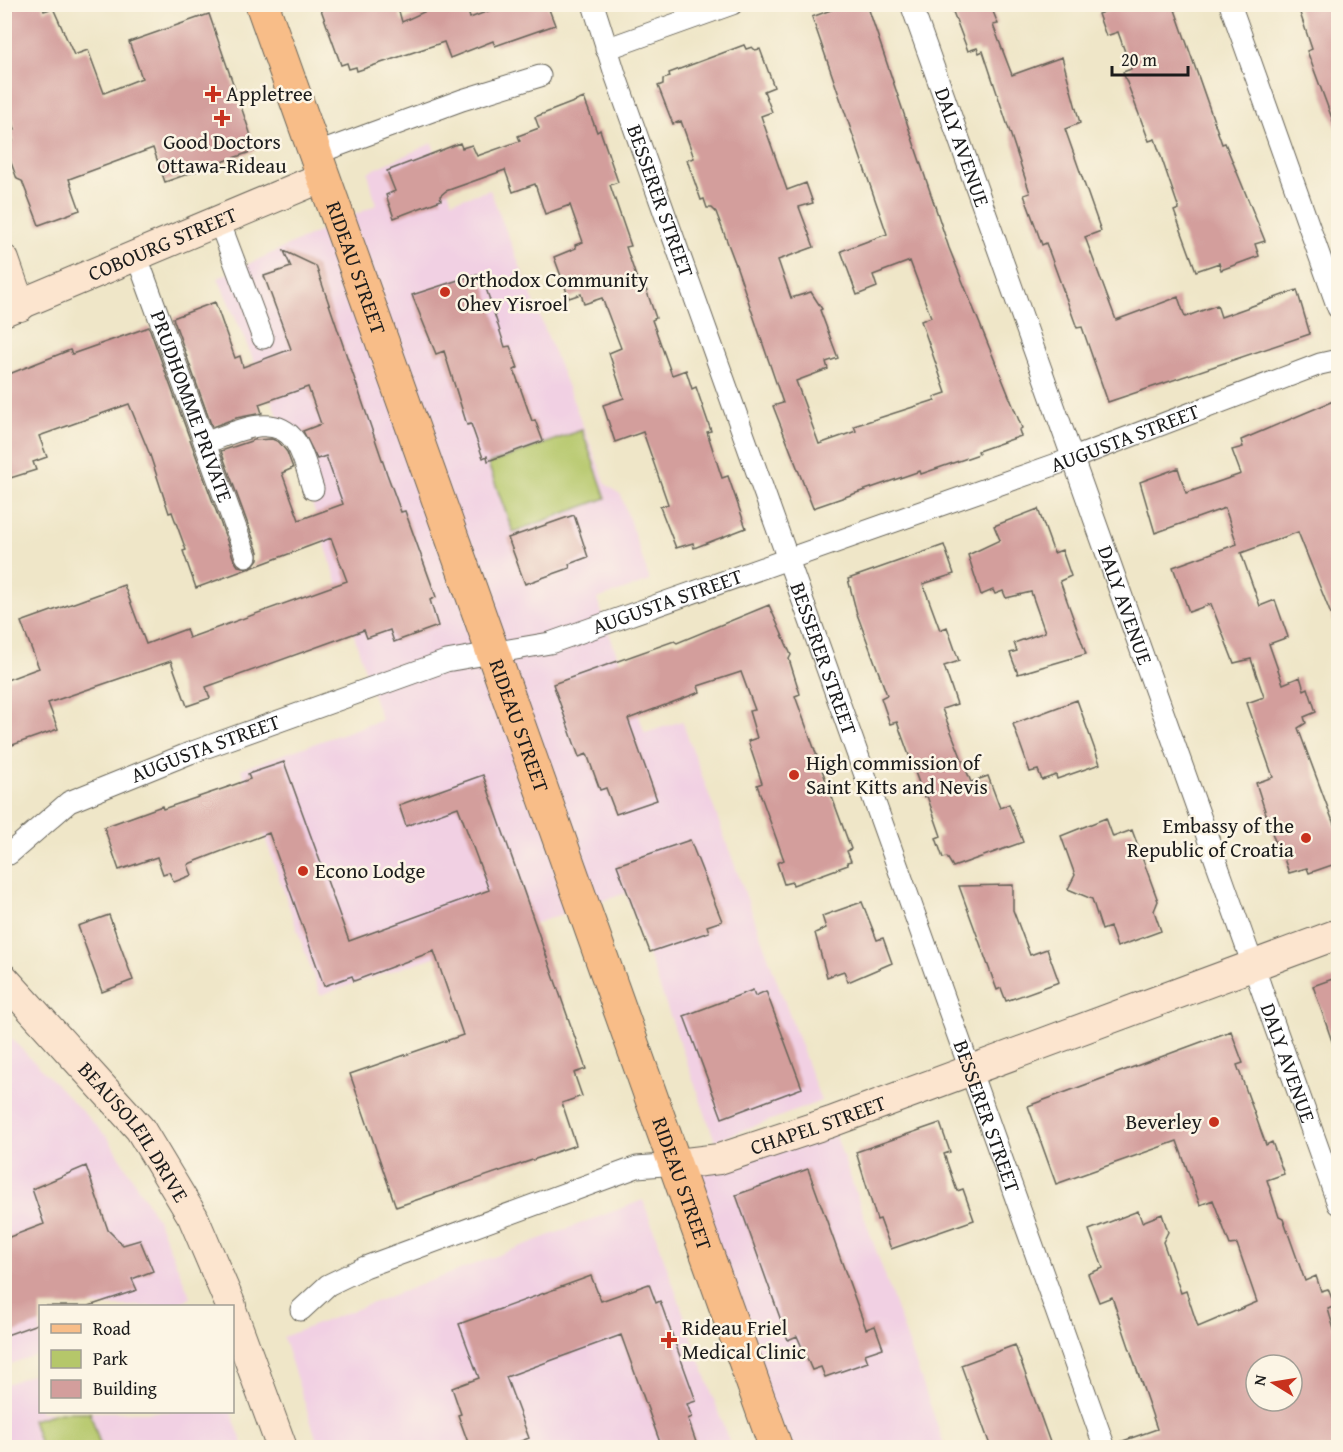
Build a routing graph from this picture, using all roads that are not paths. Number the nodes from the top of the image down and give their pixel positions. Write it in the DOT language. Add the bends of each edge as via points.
graph roads {
  1 [pos="262,4"];
  2 [pos="593,4"];
  3 [pos="732,4"];
  4 [pos="910,4"];
  5 [pos="1230,4"];
  6 [pos="606,49"];
  7 [pos="540,76"];
  8 [pos="319,165"];
  9 [pos="219,221"];
  10 [pos="137,256"];
  11 [pos="4,261"];
  12 [pos="1338,308"];
  13 [pos="12,309"];
  14 [pos="262,338"];
  15 [pos="1338,360"];
  16 [pos="205,442"];
  17 [pos="1071,459"];
  18 [pos="313,489"];
  19 [pos="246,556"];
  20 [pos="790,560"];
  21 [pos="494,653"];
  22 [pos="9,854"];
  23 [pos="1338,934"];
  24 [pos="1252,967"];
  25 [pos="4,979"];
  26 [pos="970,1070"];
  27 [pos="677,1164"];
  28 [pos="1338,1204"];
  29 [pos="231,1305"];
  30 [pos="301,1310"];
  31 [pos="234,1317"];
  32 [pos="282,1448"];
  33 [pos="776,1448"];
  34 [pos="1105,1448"];
  1 -- 8 [label="main road, RIDEAU STREET"];
  2 -- 6 [label="street, BESSERER STREET"];
  3 -- 6 [label="street"];
  4 -- 17 [label="street, DALY AVENUE"];
  5 -- 12 [label="street"];
  6 -- 20 [label="street, BESSERER STREET"];
  7 -- 8 [label="street, COBOURG STREET" via="462,100"];
  8 -- 9 [label="street, COBOURG STREET"];
  8 -- 21 [label="main road, RIDEAU STREET"];
  9 -- 10 [label="street, COBOURG STREET"];
  9 -- 14 [label="street"];
  10 -- 13 [label="street, COBOURG STREET"];
  10 -- 16 [label="street, PRUDHOMME PRIVATE"];
  11 -- 13 [label="street"];
  15 -- 17 [label="street, AUGUSTA STREET"];
  16 -- 18 [label="street" via="261,424 280,429 295,441"];
  16 -- 19 [label="street, PRUDHOMME PRIVATE"];
  17 -- 20 [label="street, AUGUSTA STREET"];
  17 -- 24 [label="street, DALY AVENUE"];
  20 -- 21 [label="street, AUGUSTA STREET" via="550,643"];
  20 -- 26 [label="street, BESSERER STREET"];
  21 -- 22 [label="street, AUGUSTA STREET" via="446,661 190,753 69,802"];
  21 -- 27 [label="main road, RIDEAU STREET"];
  23 -- 24 [label="street, CHAPEL STREET"];
  24 -- 26 [label="street, CHAPEL STREET"];
  24 -- 28 [label="street, DALY AVENUE"];
  25 -- 29 [label="street, BEAUSOLEIL DRIVE" via="140,1129 193,1217"];
  26 -- 27 [label="street, CHAPEL STREET" via="718,1159"];
  26 -- 34 [label="street, BESSERER STREET"];
  27 -- 30 [label="street, CHAPEL STREET" via="637,1167 365,1267 328,1285"];
  27 -- 33 [label="main road, RIDEAU STREET"];
  31 -- 32 [label="street"];
}
